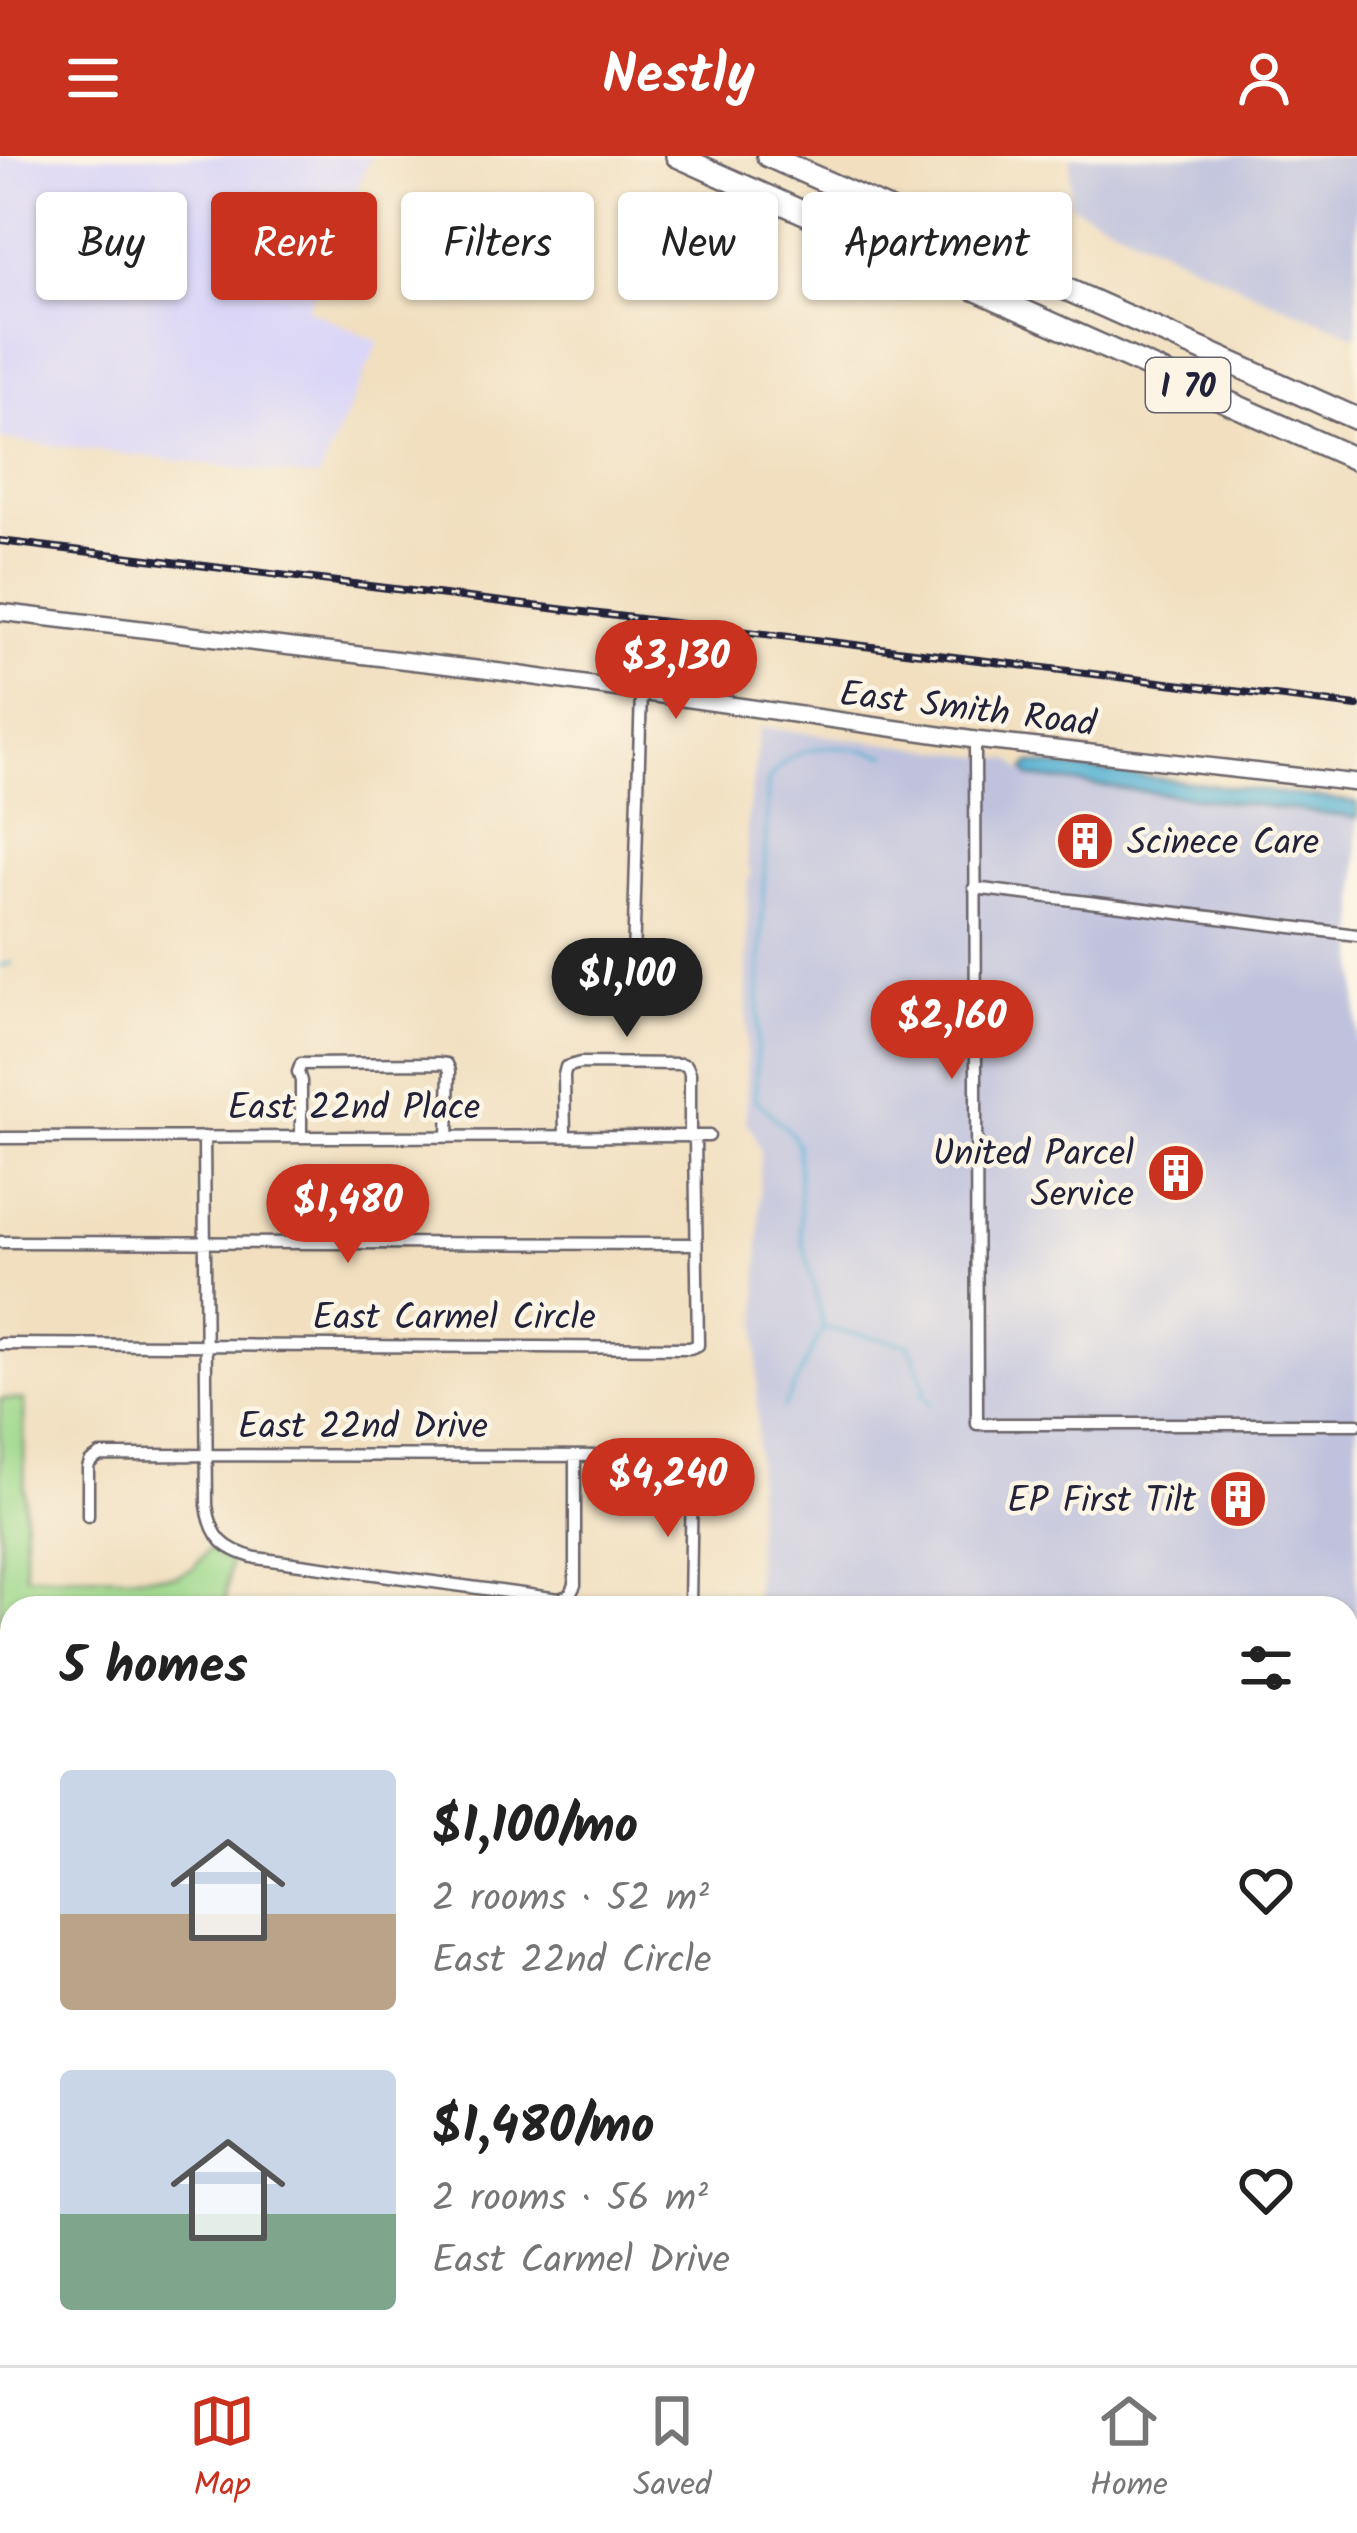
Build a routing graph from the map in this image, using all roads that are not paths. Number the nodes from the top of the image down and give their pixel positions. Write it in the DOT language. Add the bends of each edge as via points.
graph roads {
  1 [pos="677,156"];
  2 [pos="768,156"];
  3 [pos="1357,419"];
  4 [pos="1357,460"];
  5 [pos="0,612"];
  6 [pos="641,692"];
  7 [pos="975,740"];
  8 [pos="1357,783"];
  9 [pos="974,888"];
  10 [pos="1357,935"];
  11 [pos="632,995"];
  12 [pos="301,1136"];
  13 [pos="448,1136"];
  14 [pos="566,1136"];
  15 [pos="709,1136"];
  16 [pos="204,1137"];
  17 [pos="692,1137"];
  18 [pos="0,1138"];
  19 [pos="0,1242"];
  20 [pos="204,1242"];
  21 [pos="696,1244"];
  22 [pos="0,1344"];
  23 [pos="205,1345"];
  24 [pos="1357,1424"];
  25 [pos="207,1455"];
  26 [pos="575,1456"];
  27 [pos="88,1516"];
  28 [pos="474,1589"];
  29 [pos="473,1596"];
  30 [pos="534,1596"];
  31 [pos="567,1596"];
  32 [pos="690,1596"];
  1 -- 4 [label="highway, I 70"];
  2 -- 3 [label="highway, I 70"];
  5 -- 6 [label="street, East Smith Road"];
  6 -- 7 [label="street, East Smith Road"];
  6 -- 11 [label="street"];
  7 -- 8 [label="street, East Smith Road"];
  7 -- 9 [label="street"];
  9 -- 10 [label="street"];
  9 -- 24 [label="street" via="977,1424"];
  12 -- 13 [label="street, East 22nd Place"];
  12 -- 13 [label="street" via="301,1064 439,1063 450,1071"];
  12 -- 16 [label="street, East 22nd Place"];
  13 -- 14 [label="street, East 22nd Place"];
  14 -- 17 [label="street, East 22nd Place"];
  14 -- 17 [label="street, East Carmel Circle" via="566,1067 604,1063 687,1066"];
  15 -- 17 [label="street, East 22nd Place"];
  16 -- 18 [label="street, East 22nd Place"];
  16 -- 20 [label="street"];
  17 -- 21 [label="street, East Carmel Circle"];
  19 -- 20 [label="street"];
  20 -- 21 [label="street"];
  20 -- 23 [label="street"];
  21 -- 23 [label="street, East Carmel Circle" via="700,1339 690,1348"];
  22 -- 23 [label="street, East Carmel Circle"];
  23 -- 25 [label="street"];
  25 -- 26 [label="street, East 22nd Drive"];
  25 -- 27 [label="street, East 22nd Drive" via="94,1458"];
  25 -- 28 [label="street" via="208,1521 229,1550"];
  26 -- 31 [label="street" via="576,1573"];
  26 -- 32 [label="street, East 22nd Drive" via="676,1456 689,1466"];
  28 -- 29 [label="street"];
  28 -- 30 [label="street"];
}
